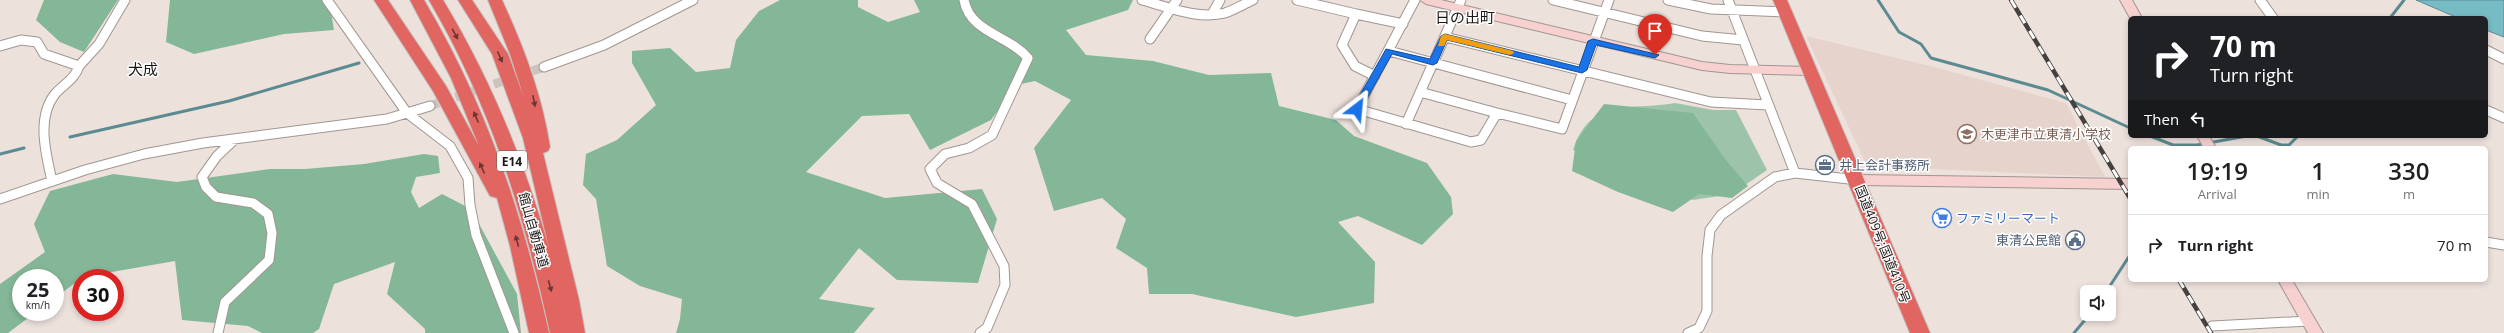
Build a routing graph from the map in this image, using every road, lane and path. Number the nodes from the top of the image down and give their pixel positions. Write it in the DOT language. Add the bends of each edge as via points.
graph roads {
  1 [pos="125,0"];
  2 [pos="327,0"];
  3 [pos="369,0"];
  4 [pos="381,0"];
  5 [pos="417,0"];
  6 [pos="436,0"];
  7 [pos="465,0"];
  8 [pos="495,0"];
  9 [pos="693,0"];
  10 [pos="964,0"];
  11 [pos="1142,0"];
  12 [pos="1220,0"];
  13 [pos="1253,0"];
  14 [pos="1297,0"];
  15 [pos="1415,0"];
  16 [pos="1426,0"];
  17 [pos="1609,0"];
  18 [pos="1668,0"];
  19 [pos="1728,0"];
  20 [pos="2126,0"];
  21 [pos="2260,0"];
  22 [pos="1558,1"];
  23 [pos="1174,4"];
  24 [pos="1460,4"];
  25 [pos="1783,6"];
  26 [pos="1732,10"];
  27 [pos="1604,12"];
  28 [pos="1212,14"];
  29 [pos="1356,14"];
  30 [pos="2135,16"];
  31 [pos="2271,16"];
  32 [pos="1403,24"];
  33 [pos="402,31"];
  34 [pos="1445,36"];
  35 [pos="1150,39"];
  36 [pos="1743,40"];
  37 [pos="1593,41"];
  38 [pos="0,46"];
  39 [pos="1389,50"];
  40 [pos="2488,51"];
  41 [pos="2504,59"];
  42 [pos="1433,63"];
  43 [pos="79,66"];
  44 [pos="544,67"];
  45 [pos="1582,70"];
  46 [pos="1755,70"];
  47 [pos="1811,71"];
  48 [pos="1375,76"];
  49 [pos="1420,92"];
  50 [pos="1572,100"];
  51 [pos="1768,105"];
  52 [pos="430,106"];
  53 [pos="2488,111"];
  54 [pos="407,113"];
  55 [pos="1497,113"];
  56 [pos="2504,118"];
  57 [pos="1406,124"];
  58 [pos="233,141"];
  59 [pos="1795,173"];
  60 [pos="1858,180"];
  61 [pos="52,181"];
  62 [pos="2128,184"];
  63 [pos="0,199"];
  64 [pos="510,214"];
  65 [pos="550,221"];
  66 [pos="2488,242"];
  67 [pos="2504,245"];
  68 [pos="2286,282"];
  69 [pos="2212,326"];
  70 [pos="2312,327"];
  71 [pos="986,331"];
  72 [pos="218,333"];
  73 [pos="514,333"];
  74 [pos="539,333"];
  75 [pos="560,333"];
  76 [pos="575,333"];
  77 [pos="1688,333"];
  78 [pos="1920,333"];
  1 -- 43 [label="street" via="99,44"];
  2 -- 54 [label="street"];
  3 -- 33 [label="highway" via="388,22"];
  4 -- 33 [label="highway"];
  64 -- 5 [label="highway, 館山自動車道 / E14, one-way" via="495,167 462,84"];
  6 -- 75 [label="highway, 館山自動車道 / E14, one-way" via="479,78 512,161 528,207"];
  7 -- 65 [label="highway, one-way" via="500,54 531,138"];
  8 -- 65 [label="highway, one-way" via="532,89 546,173"];
  9 -- 44 [label="street" via="604,45"];
  10 -- 71 [label="street" via="964,10 969,19 1014,43 1028,58 992,135 969,148 945,154 930,169 937,183 972,204 1004,266 1005,285"];
  11 -- 23 [label="street"];
  12 -- 28 [label="street"];
  13 -- 28 [label="street" via="1225,12"];
  14 -- 29 [label="street"];
  15 -- 32 [label="street"];
  16 -- 24 [label="street"];
  17 -- 27 [label="street"];
  18 -- 26 [label="street"];
  19 -- 26 [label="street"];
  20 -- 30 [label="street"];
  21 -- 31 [label="street"];
  22 -- 27 [label="street"];
  23 -- 28 [label="street"];
  23 -- 35 [label="street"];
  24 -- 34 [label="street"];
  24 -- 37 [label="street"];
  25 -- 26 [label="street"];
  25 -- 47 [label="highway, 国道409号;国道410号"];
  26 -- 36 [label="street"];
  27 -- 36 [label="street" via="1702,36"];
  27 -- 37 [label="street"];
  29 -- 32 [label="street"];
  29 -- 48 [label="street" via="1342,44 1355,66"];
  32 -- 39 [label="street"];
  64 -- 33 [label="highway, one-way" via="485,174 440,90"];
  34 -- 42 [label="street"];
  34 -- 45 [label="street"];
  36 -- 46 [label="street"];
  37 -- 45 [label="street"];
  37 -- 46 [label="street" via="1702,66"];
  38 -- 43 [label="street" via="21,40 37,42 44,54"];
  39 -- 42 [label="street"];
  39 -- 48 [label="street"];
  40 -- 41 [label="street"];
  42 -- 49 [label="street"];
  42 -- 50 [label="street"];
  43 -- 61 [label="street" via="77,74 54,95 47,108 43,140"];
  45 -- 50 [label="street"];
  45 -- 51 [label="street" via="1711,102"];
  46 -- 47 [label="street"];
  46 -- 51 [label="street"];
  47 -- 60 [label="highway, 国道409号;国道410号"];
  48 -- 57 [label="street" via="1357,109"];
  49 -- 55 [label="street"];
  49 -- 57 [label="street"];
  50 -- 55 [label="street" via="1562,129"];
  51 -- 59 [label="street"];
  52 -- 54 [label="street"];
  53 -- 56 [label="street"];
  54 -- 58 [label="street" via="387,119"];
  54 -- 73 [label="street" via="450,146 468,178 476,235"];
  55 -- 57 [label="street" via="1478,142"];
  58 -- 61 [label="street" via="208,142 133,158"];
  58 -- 72 [label="street" via="217,156 202,177 205,188 214,198 253,203 268,214 272,233 269,260 225,302"];
  59 -- 60 [label="street"];
  59 -- 77 [label="street" via="1775,177 1720,215 1710,230 1707,311 1699,328"];
  60 -- 62 [label="street"];
  60 -- 78 [label="highway, 国道409号;国道410号"];
  61 -- 63 [label="street"];
  74 -- 64 [label="highway, 館山自動車道 / E14, one-way"];
  65 -- 76 [label="highway" via="570,300"];
  66 -- 67 [label="street"];
  68 -- 70 [label="street"];
  69 -- 70 [label="street"];
}
